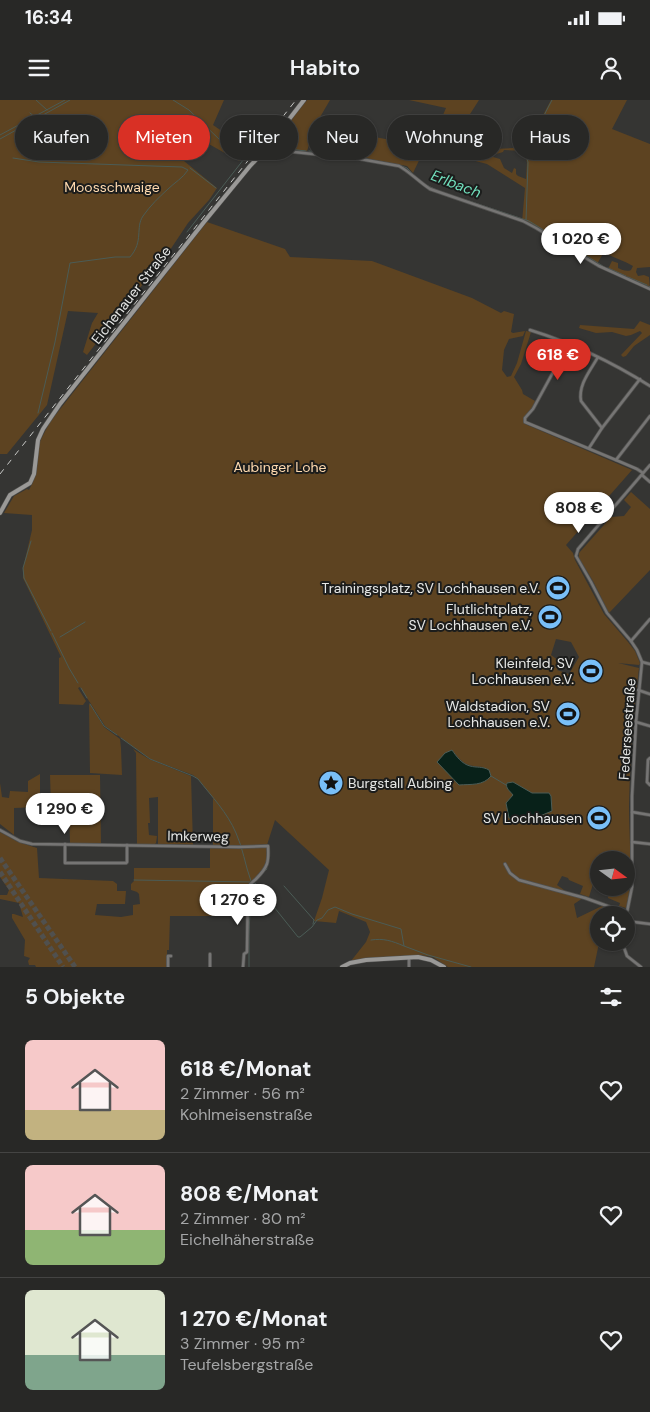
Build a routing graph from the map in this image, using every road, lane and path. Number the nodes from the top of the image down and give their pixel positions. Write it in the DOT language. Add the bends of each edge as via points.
graph roads {
  1 [pos="304,100"];
  2 [pos="292,115"];
  3 [pos="298,152"];
  4 [pos="256,160"];
  5 [pos="650,289"];
  6 [pos="530,330"];
  7 [pos="569,343"];
  8 [pos="598,356"];
  9 [pos="640,379"];
  10 [pos="650,386"];
  11 [pos="650,416"];
  12 [pos="602,428"];
  13 [pos="589,448"];
  14 [pos="616,460"];
  15 [pos="650,465"];
  16 [pos="642,474"];
  17 [pos="650,482"];
  18 [pos="0,513"];
  19 [pos="650,619"];
  20 [pos="631,641"];
  21 [pos="642,662"];
  22 [pos="650,664"];
  23 [pos="638,690"];
  24 [pos="650,694"];
  25 [pos="636,722"];
  26 [pos="650,726"];
  27 [pos="650,758"];
  28 [pos="650,785"];
  29 [pos="632,812"];
  30 [pos="650,815"];
  31 [pos="0,830"];
  32 [pos="632,842"];
  33 [pos="65,844"];
  34 [pos="650,844"];
  35 [pos="127,845"];
  36 [pos="505,864"];
  37 [pos="605,906"];
  38 [pos="629,906"];
  39 [pos="635,922"];
  40 [pos="650,924"];
  41 [pos="626,951"];
  42 [pos="210,954"];
  43 [pos="171,956"];
  44 [pos="409,957"];
  45 [pos="168,967"];
  46 [pos="210,967"];
  47 [pos="243,967"];
  48 [pos="342,967"];
  49 [pos="409,967"];
  50 [pos="444,967"];
  51 [pos="642,967"];
  1 -- 2 [label="street, Eichenauer Straße"];
  3 -- 5 [label="street" via="398,166 430,189 523,221 600,266"];
  4 -- 18 [label="street, Eichenauer Straße" via="60,404 38,440 30,483 10,495"];
  6 -- 7 [label="street"];
  7 -- 8 [label="street"];
  7 -- 13 [label="street" via="524,421"];
  8 -- 9 [label="street"];
  8 -- 12 [label="street" via="581,386 580,396 581,402"];
  9 -- 10 [label="street"];
  9 -- 12 [label="street"];
  11 -- 14 [label="street"];
  12 -- 13 [label="street"];
  13 -- 14 [label="street"];
  14 -- 16 [label="street"];
  15 -- 16 [label="street"];
  16 -- 17 [label="street"];
  16 -- 20 [label="street, Federseestraße" via="578,549 576,556 607,613"];
  19 -- 20 [label="street"];
  20 -- 21 [label="street, Federseestraße"];
  21 -- 22 [label="street"];
  21 -- 23 [label="street, Federseestraße"];
  23 -- 24 [label="street"];
  23 -- 25 [label="street, Federseestraße"];
  25 -- 26 [label="street"];
  25 -- 29 [label="street, Federseestraße"];
  27 -- 28 [label="street" via="647,782"];
  29 -- 30 [label="street"];
  29 -- 32 [label="street, Federseestraße"];
  31 -- 33 [label="street, Imkerweg" via="26,843"];
  32 -- 34 [label="street"];
  32 -- 38 [label="street, Federseestraße"];
  33 -- 35 [label="street, Imkerweg"];
  33 -- 35 [label="street" via="65,863 126,863"];
  35 -- 47 [label="street, Imkerweg" via="268,846 267,865 250,884 248,952 244,954"];
  36 -- 37 [label="street" via="519,880"];
  39 -- 40 [label="street"];
  41 -- 51 [label="street"];
  42 -- 46 [label="street"];
  43 -- 45 [label="street" via="168,956"];
  44 -- 48 [label="street" via="366,960"];
  44 -- 49 [label="street"];
  44 -- 50 [label="street" via="425,958"];
}
